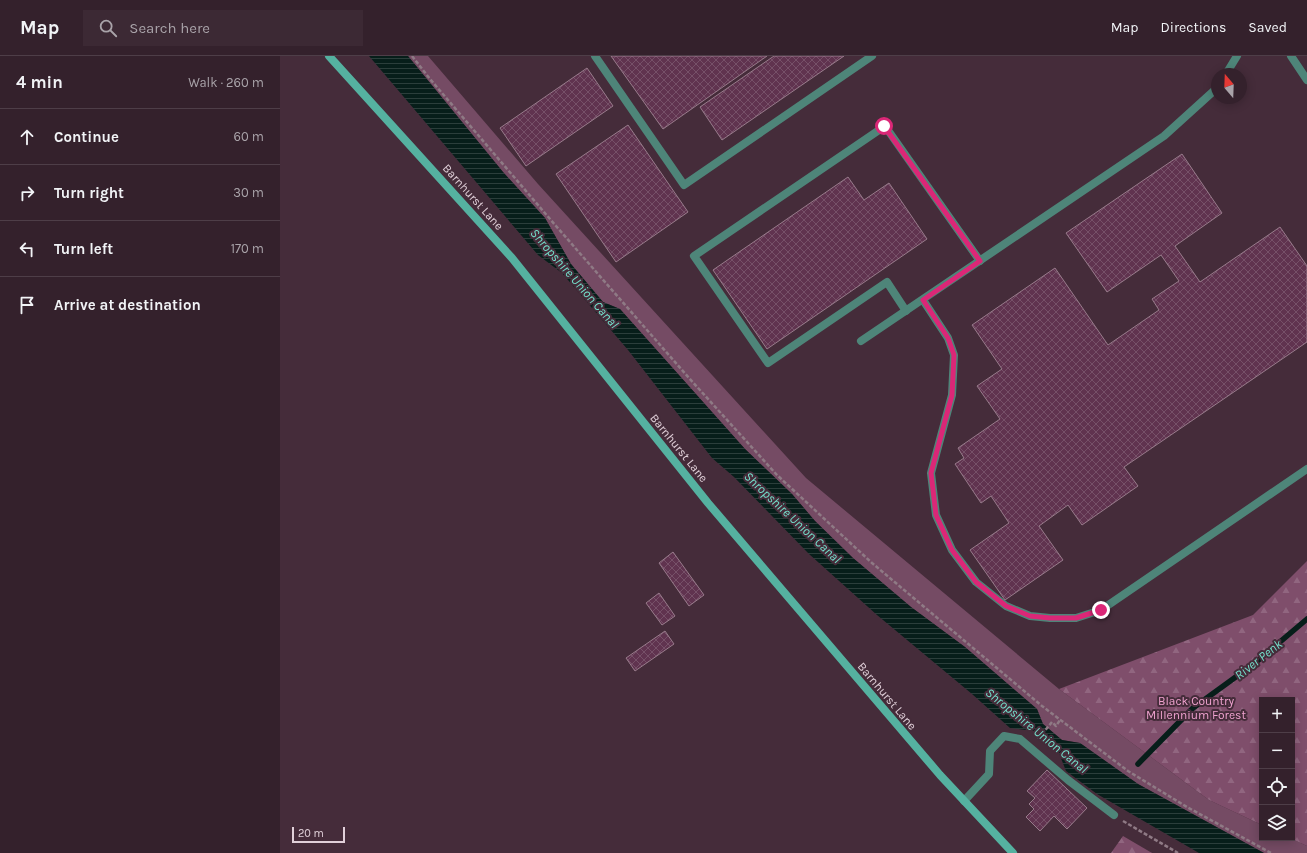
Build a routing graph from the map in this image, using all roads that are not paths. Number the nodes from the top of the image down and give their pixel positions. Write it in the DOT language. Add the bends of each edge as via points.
graph roads {
  1 [pos="329,56"];
  2 [pos="595,56"];
  3 [pos="872,56"];
  4 [pos="1237,56"];
  5 [pos="1291,56"];
  6 [pos="1230,68"];
  7 [pos="1307,80"];
  8 [pos="1211,95"];
  9 [pos="980,261"];
  10 [pos="923,300"];
  11 [pos="906,311"];
  12 [pos="861,342"];
  13 [pos="1307,469"];
  14 [pos="964,801"];
  15 [pos="1114,815"];
  16 [pos="1012,853"];
  1 -- 14 [label="street, Barnhurst Lane" via="512,258 708,503"];
  2 -- 3 [label="lane" via="684,185"];
  4 -- 6 [label="lane"];
  5 -- 7 [label="lane"];
  8 -- 9 [label="lane" via="1164,136"];
  9 -- 10 [label="lane"];
  9 -- 11 [label="lane" via="884,126 694,256 768,363 887,282"];
  10 -- 11 [label="lane"];
  10 -- 13 [label="lane" via="948,338 954,355 952,395 931,473 936,515 952,550 976,582 1006,606 1030,616 1050,618 1076,618 1101,610"];
  11 -- 12 [label="lane"];
  14 -- 15 [label="lane" via="989,774 990,751 1004,736 1020,740"];
  14 -- 16 [label="street, Barnhurst Lane"];
}
